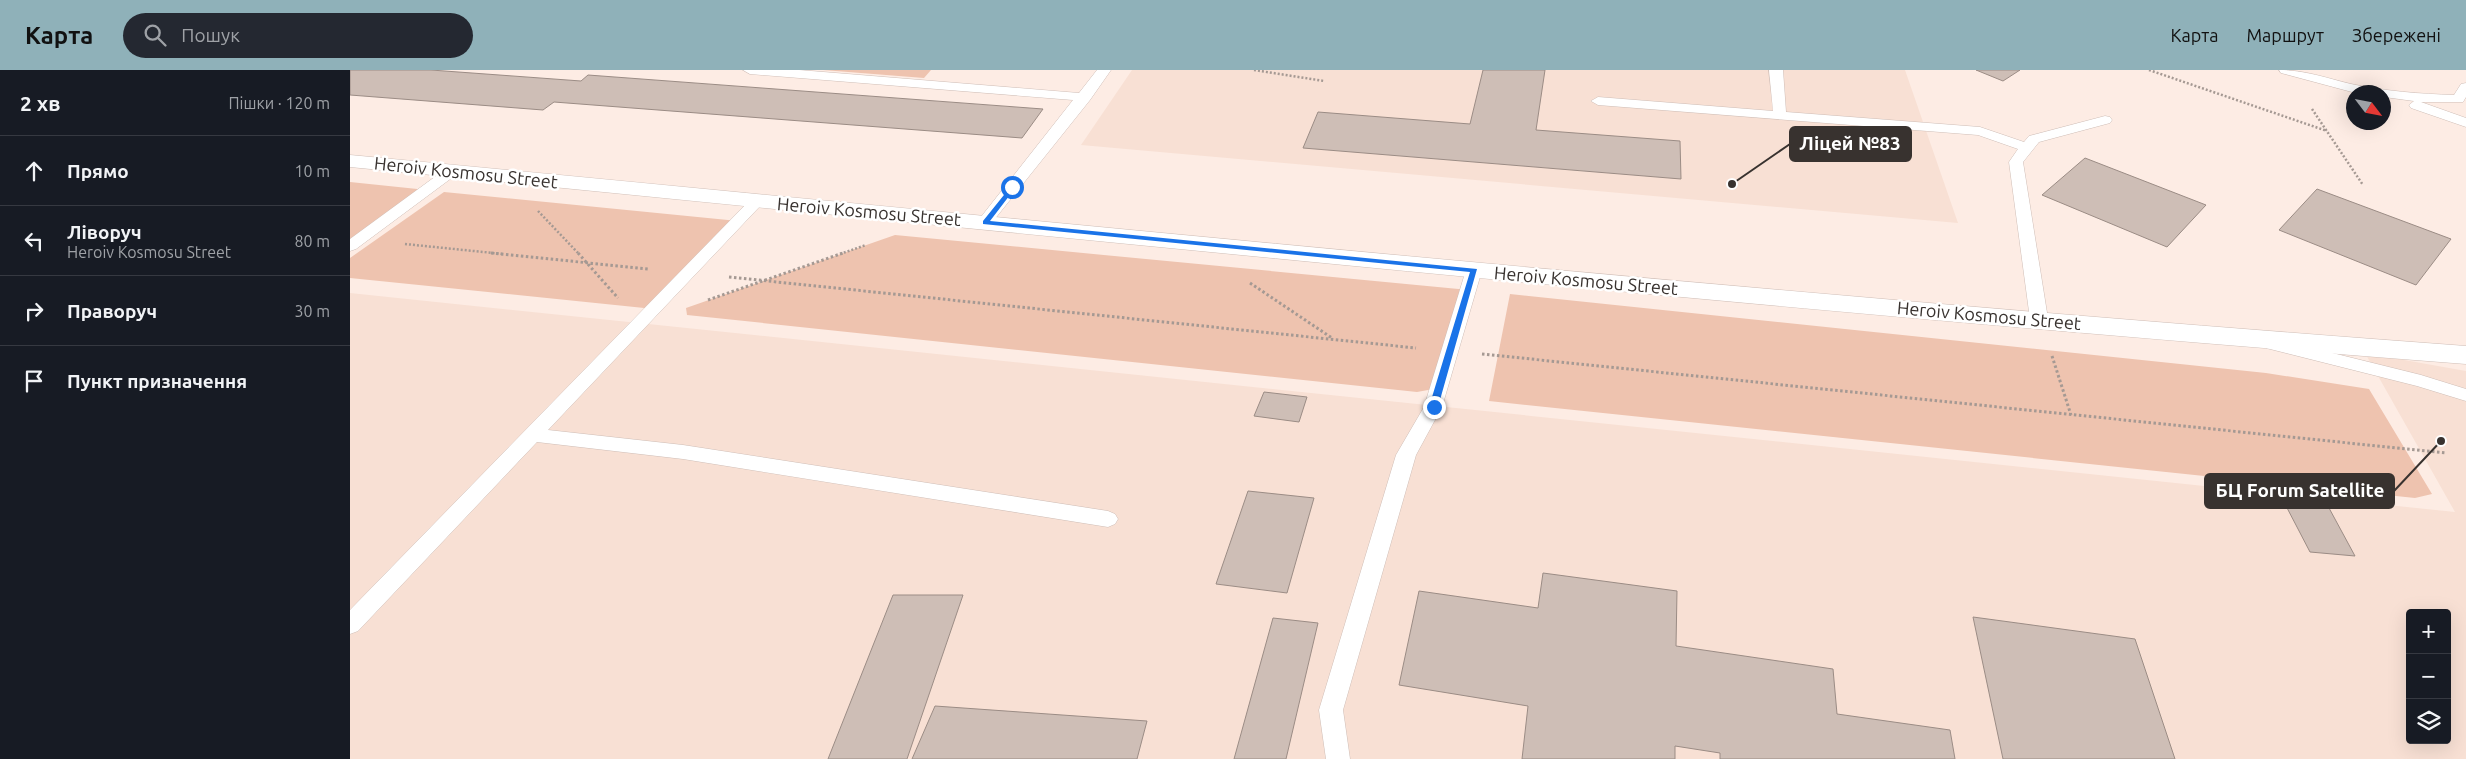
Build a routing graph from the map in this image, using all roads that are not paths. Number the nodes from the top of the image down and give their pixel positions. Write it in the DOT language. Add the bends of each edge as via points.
graph roads {
  1 [pos="750,70"];
  2 [pos="1104,70"];
  3 [pos="1776,70"];
  4 [pos="2287,70"];
  5 [pos="2346,86"];
  6 [pos="2466,87"];
  7 [pos="2391,95"];
  8 [pos="1085,97"];
  9 [pos="2391,97"];
  10 [pos="1598,102"];
  11 [pos="1780,116"];
  12 [pos="2105,120"];
  13 [pos="2466,124"];
  14 [pos="2028,148"];
  15 [pos="350,161"];
  16 [pos="452,171"];
  17 [pos="758,200"];
  18 [pos="985,222"];
  19 [pos="355,242"];
  20 [pos="1474,270"];
  21 [pos="2039,319"];
  22 [pos="2252,339"];
  23 [pos="2374,348"];
  24 [pos="2466,355"];
  25 [pos="2466,363"];
  26 [pos="2466,395"];
  27 [pos="532,436"];
  28 [pos="1108,519"];
  29 [pos="350,624"];
  30 [pos="1338,759"];
  1 -- 8 [label="lane"];
  2 -- 8 [label="lane"];
  3 -- 11 [label="lane"];
  4 -- 5 [label="lane"];
  6 -- 7 [label="lane" via="2458,99"];
  8 -- 18 [label="lane"];
  9 -- 13 [label="lane"];
  10 -- 11 [label="lane"];
  11 -- 14 [label="lane" via="1980,132"];
  12 -- 14 [label="lane" via="2034,139"];
  14 -- 21 [label="lane" via="2016,162"];
  15 -- 16 [label="main road, Heroiv Kosmosu Street"];
  16 -- 17 [label="main road, Heroiv Kosmosu Street"];
  16 -- 19 [label="lane"];
  17 -- 18 [label="main road, Heroiv Kosmosu Street"];
  17 -- 27 [label="lane"];
  18 -- 20 [label="main road, Heroiv Kosmosu Street"];
  20 -- 21 [label="main road, Heroiv Kosmosu Street"];
  20 -- 30 [label="lane" via="1434,407 1406,455 1331,710"];
  21 -- 22 [label="main road, Heroiv Kosmosu Street"];
  22 -- 23 [label="main road, Heroiv Kosmosu Street"];
  22 -- 26 [label="lane"];
  23 -- 24 [label="main road, Heroiv Kosmosu Street"];
  23 -- 25 [label="main road, Heroiv Kosmosu Street"];
  27 -- 28 [label="lane" via="627,454 683,452"];
  27 -- 29 [label="lane"];
}
